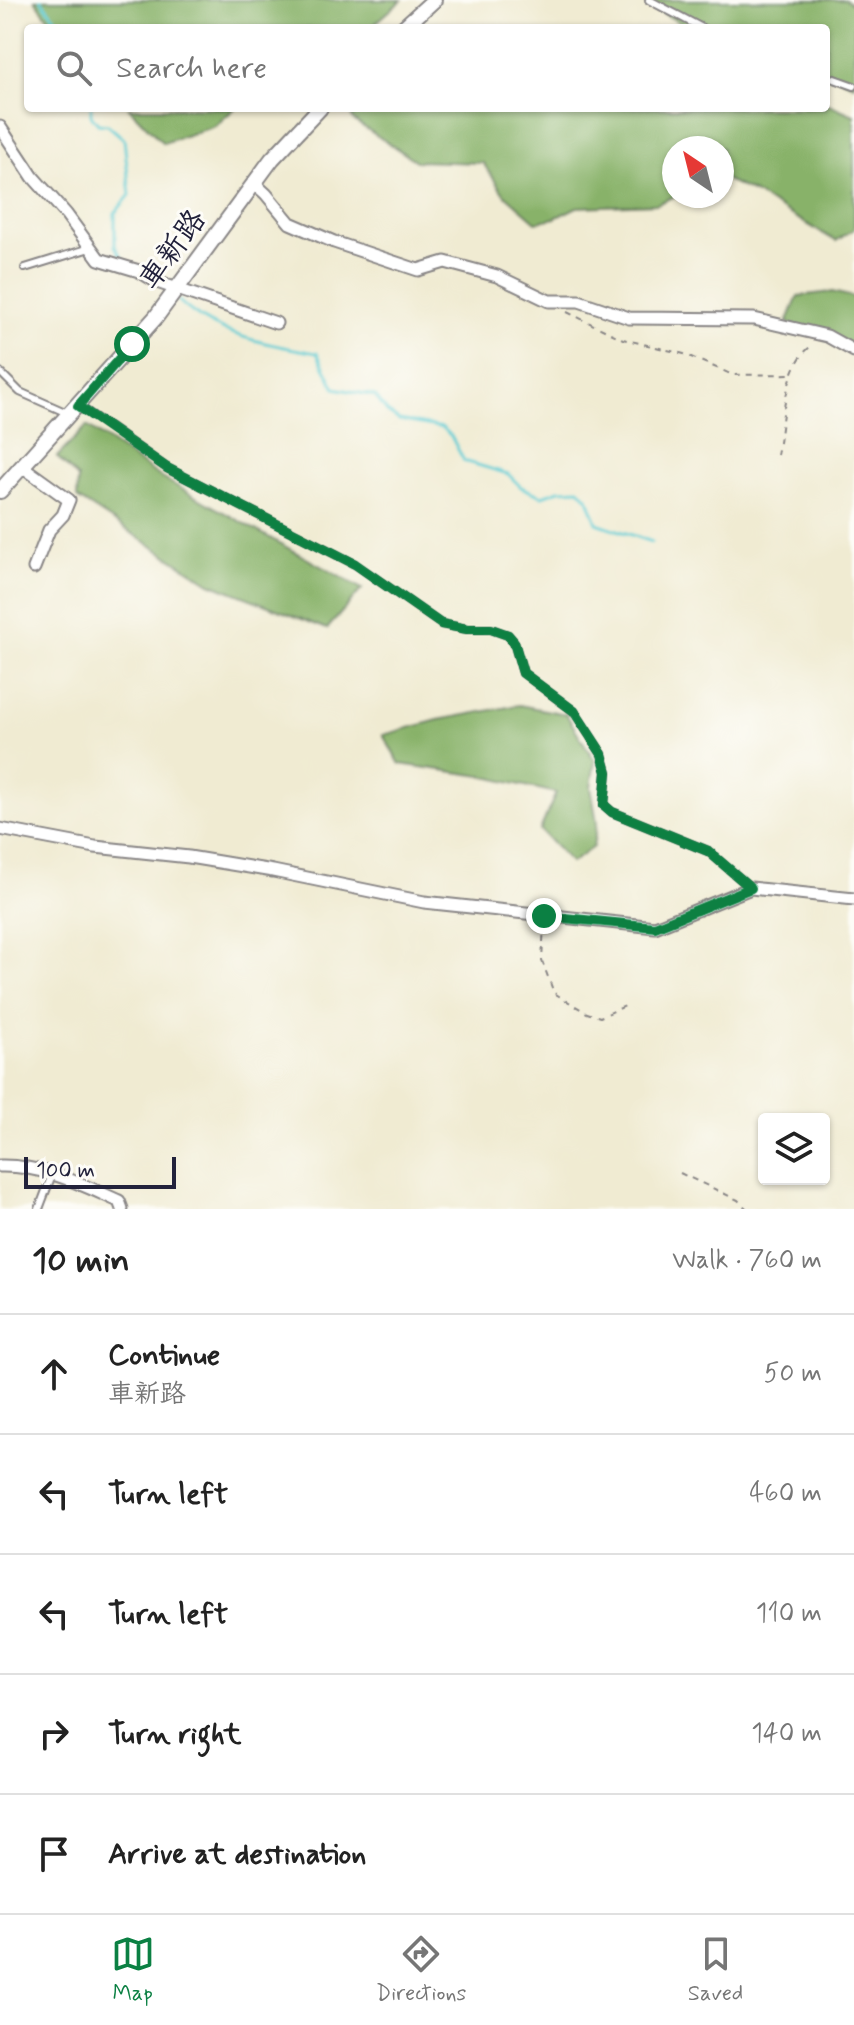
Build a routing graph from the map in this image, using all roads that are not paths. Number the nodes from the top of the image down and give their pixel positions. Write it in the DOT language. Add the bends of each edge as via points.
graph roads {
  1 [pos="434,0"];
  2 [pos="649,0"];
  3 [pos="407,24"];
  4 [pos="694,24"];
  5 [pos="830,77"];
  6 [pos="854,86"];
  7 [pos="316,112"];
  8 [pos="0,127"];
  9 [pos="254,183"];
  10 [pos="91,248"];
  11 [pos="25,268"];
  12 [pos="177,288"];
  13 [pos="276,323"];
  14 [pos="854,351"];
  15 [pos="0,372"];
  16 [pos="78,406"];
  17 [pos="23,467"];
  18 [pos="0,491"];
  19 [pos="34,568"];
  20 [pos="0,829"];
  21 [pos="751,888"];
  22 [pos="854,899"];
  23 [pos="0,1166"];
  24 [pos="53,1172"];
  25 [pos="39,1209"];
  26 [pos="122,1209"];
  1 -- 3 [label="street"];
  2 -- 4 [label="lane"];
  5 -- 6 [label="lane"];
  7 -- 9 [label="street, 車新路"];
  8 -- 10 [label="street"];
  9 -- 12 [label="street, 車新路"];
  9 -- 14 [label="street" via="290,223 418,270 445,262 497,276 549,301 579,301 629,318 754,319 827,336"];
  10 -- 11 [label="lane"];
  10 -- 12 [label="street" via="99,259"];
  12 -- 13 [label="street"];
  12 -- 16 [label="street, 車新路"];
  15 -- 16 [label="lane" via="20,392 65,412"];
  16 -- 17 [label="street, 車新路"];
  16 -- 21 [label="lane" via="167,468 355,564 441,624 508,635 523,673 574,711 602,754 607,772 604,805 708,851"];
  17 -- 18 [label="street, 車新路"];
  17 -- 19 [label="street" via="69,500 49,530"];
  20 -- 21 [label="street" via="273,871 424,902 655,927"];
  21 -- 22 [label="street"];
  23 -- 24 [label="street"];
  24 -- 25 [label="lane"];
  24 -- 26 [label="street" via="119,1201"];
}
